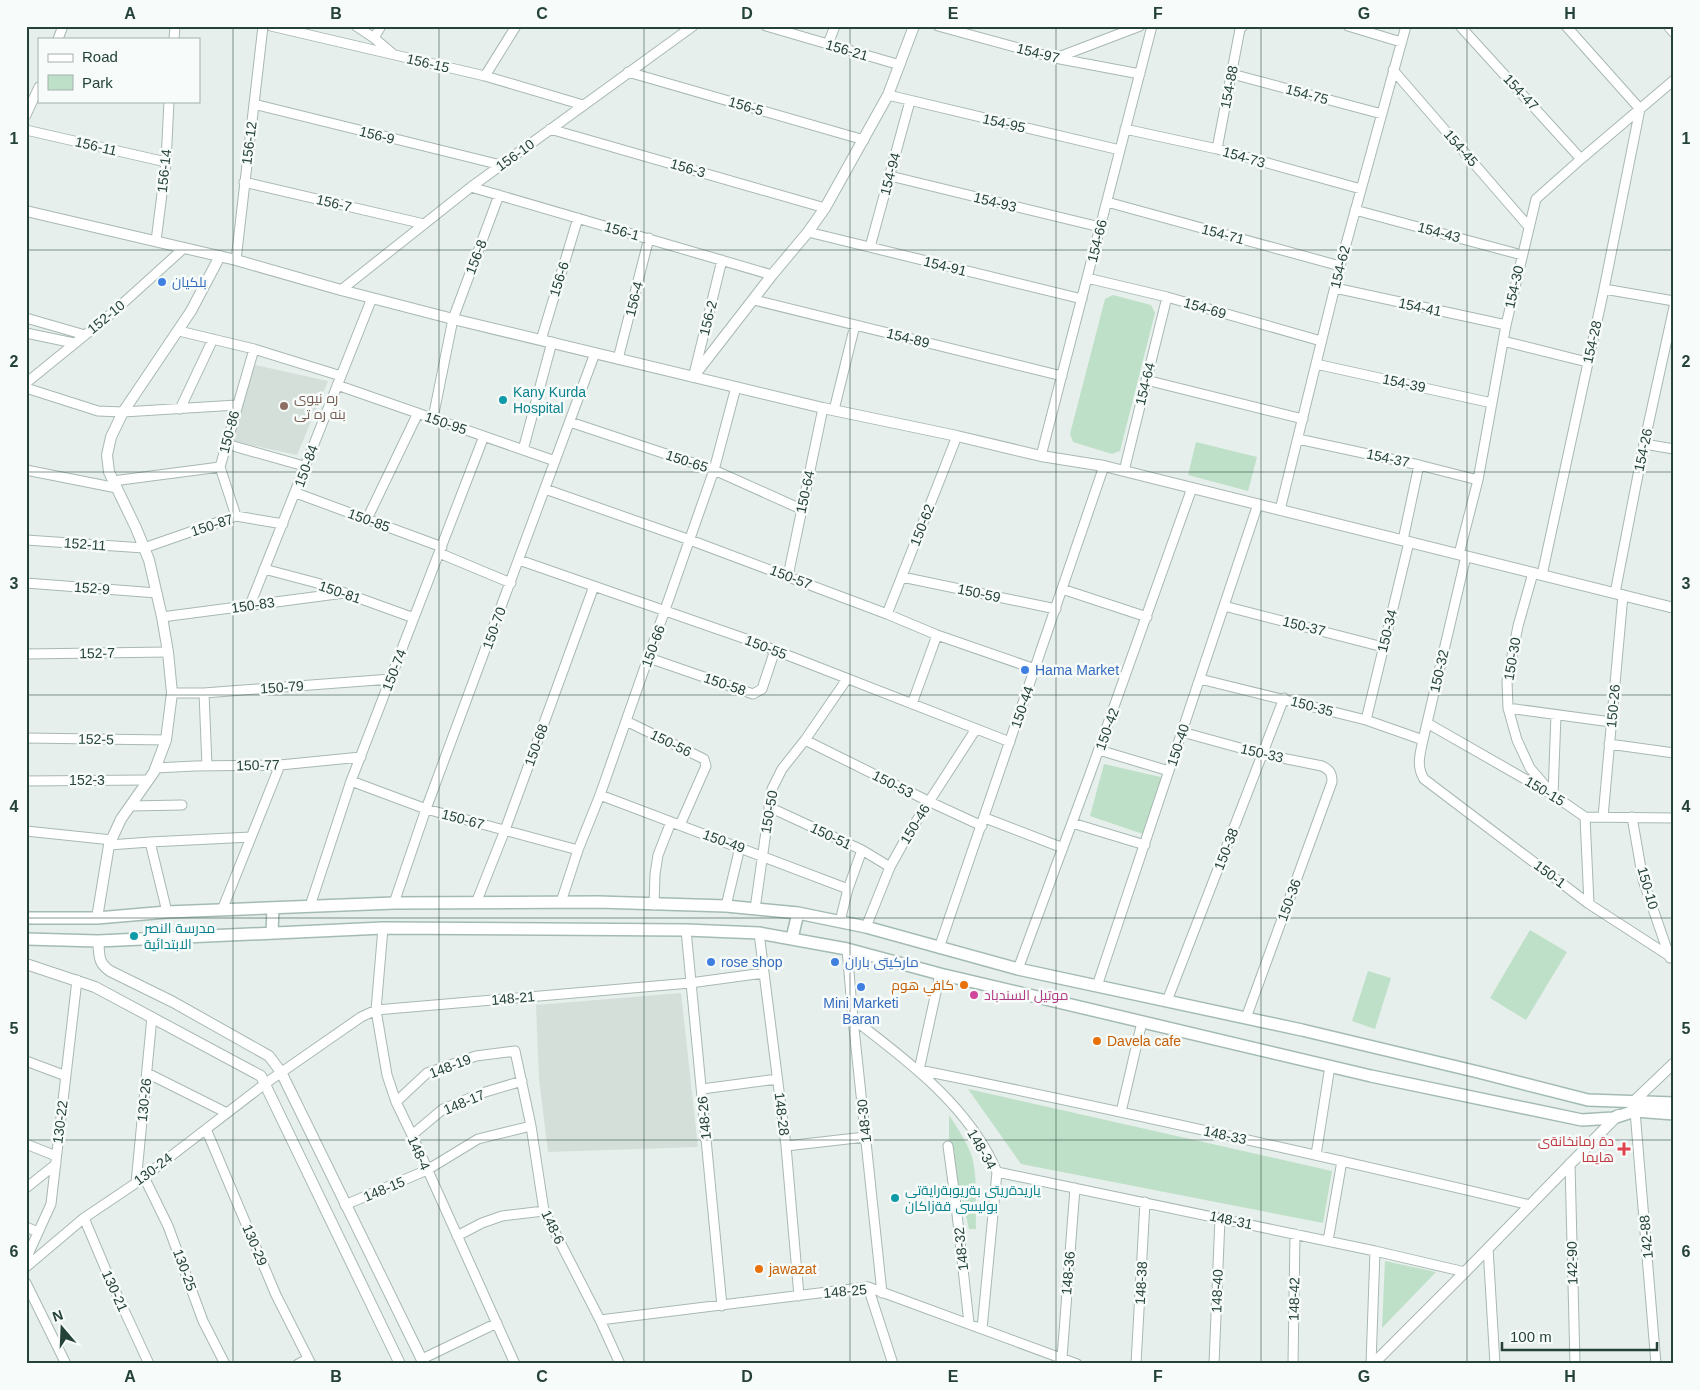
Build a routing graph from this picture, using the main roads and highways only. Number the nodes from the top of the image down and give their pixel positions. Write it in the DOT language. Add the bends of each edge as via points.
graph roads {
  1 [pos="273,908"];
  2 [pos="798,913"];
  3 [pos="26,918"];
  4 [pos="272,933"];
  5 [pos="792,938"];
  6 [pos="26,939"];
  7 [pos="1674,1104"];
  8 [pos="1635,1106"];
  9 [pos="1674,1114"];
  1 -- 2 [label="main road" via="394,903 598,902 726,906"];
  1 -- 3 [label="main road" via="97,918"];
  1 -- 4 [label="main road"];
  2 -- 5 [label="main road"];
  2 -- 8 [label="main road" via="866,927 1018,969 1246,1018 1588,1100"];
  4 -- 5 [label="main road" via="383,928 686,930 759,933"];
  4 -- 6 [label="main road" via="98,941"];
  5 -- 8 [label="main road" via="1330,1066 1582,1120 1613,1118"];
  7 -- 8 [label="main road"];
  8 -- 9 [label="main road"];
}
